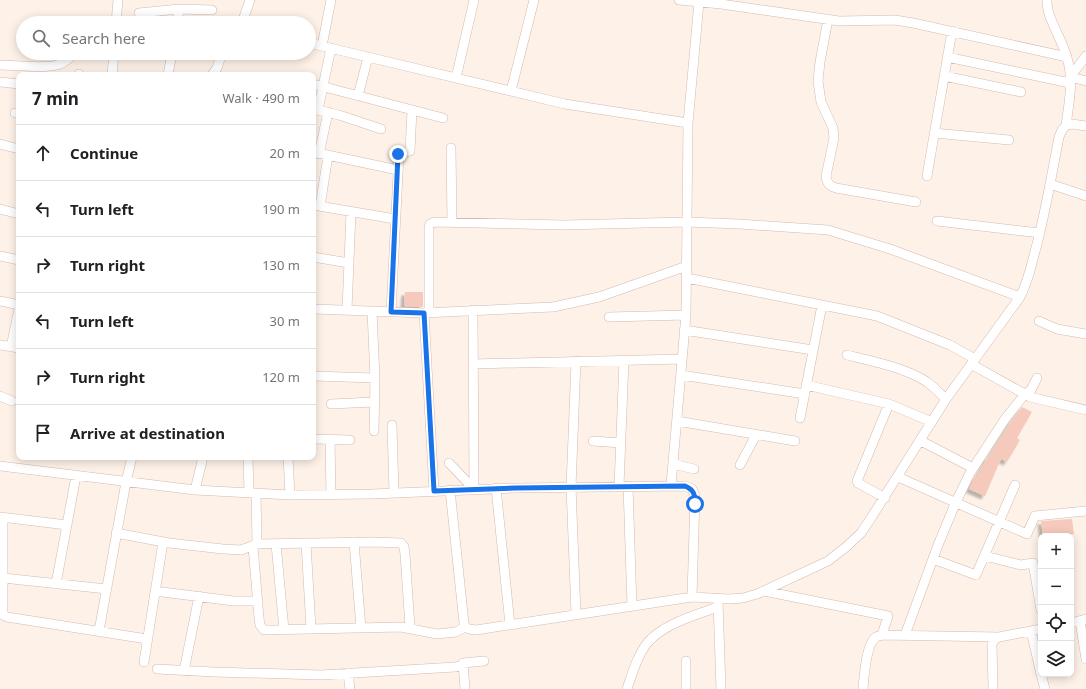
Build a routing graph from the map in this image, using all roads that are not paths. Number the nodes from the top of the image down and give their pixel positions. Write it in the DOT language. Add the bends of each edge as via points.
graph roads {
  1 [pos="118,0"];
  2 [pos="250,0"];
  3 [pos="331,0"];
  4 [pos="474,0"];
  5 [pos="534,0"];
  6 [pos="679,0"];
  7 [pos="1048,0"];
  8 [pos="699,2"];
  9 [pos="179,9"];
  10 [pos="212,10"];
  11 [pos="139,13"];
  12 [pos="117,16"];
  13 [pos="178,16"];
  14 [pos="244,16"];
  15 [pos="828,19"];
  16 [pos="952,31"];
  17 [pos="316,45"];
  18 [pos="327,47"];
  19 [pos="1086,56"];
  20 [pos="368,57"];
  21 [pos="947,57"];
  22 [pos="1067,57"];
  23 [pos="67,60"];
  24 [pos="113,60"];
  25 [pos="171,60"];
  26 [pos="220,60"];
  27 [pos="0,65"];
  28 [pos="112,72"];
  29 [pos="169,72"];
  30 [pos="214,72"];
  31 [pos="944,76"];
  32 [pos="456,78"];
  33 [pos="1070,80"];
  34 [pos="1086,81"];
  35 [pos="0,82"];
  36 [pos="16,84"];
  37 [pos="316,85"];
  38 [pos="323,87"];
  39 [pos="511,91"];
  40 [pos="1021,92"];
  41 [pos="358,96"];
  42 [pos="316,109"];
  43 [pos="412,110"];
  44 [pos="328,112"];
  45 [pos="443,118"];
  46 [pos="688,123"];
  47 [pos="1066,125"];
  48 [pos="1086,126"];
  49 [pos="381,128"];
  50 [pos="934,133"];
  51 [pos="1009,140"];
  52 [pos="0,144"];
  53 [pos="16,148"];
  54 [pos="451,148"];
  55 [pos="320,154"];
  56 [pos="398,170"];
  57 [pos="927,176"];
  58 [pos="1050,184"];
  59 [pos="1086,196"];
  60 [pos="916,202"];
  61 [pos="316,206"];
  62 [pos="0,209"];
  63 [pos="351,212"];
  64 [pos="16,213"];
  65 [pos="395,219"];
  66 [pos="937,221"];
  67 [pos="452,222"];
  68 [pos="687,222"];
  69 [pos="1040,232"];
  70 [pos="0,256"];
  71 [pos="316,258"];
  72 [pos="16,259"];
  73 [pos="349,263"];
  74 [pos="687,266"];
  75 [pos="687,278"];
  76 [pos="1020,297"];
  77 [pos="0,301"];
  78 [pos="16,304"];
  79 [pos="822,305"];
  80 [pos="316,309"];
  81 [pos="347,310"];
  82 [pos="474,310"];
  83 [pos="372,311"];
  84 [pos="391,312"];
  85 [pos="427,312"];
  86 [pos="686,315"];
  87 [pos="609,317"];
  88 [pos="1039,321"];
  89 [pos="684,330"];
  90 [pos="1086,334"];
  91 [pos="0,345"];
  92 [pos="15,348"];
  93 [pos="813,350"];
  94 [pos="847,355"];
  95 [pos="682,359"];
  96 [pos="624,360"];
  97 [pos="576,361"];
  98 [pos="973,361"];
  99 [pos="473,364"];
  100 [pos="681,375"];
  101 [pos="316,376"];
  102 [pos="375,378"];
  103 [pos="1037,378"];
  104 [pos="806,389"];
  105 [pos="1025,394"];
  106 [pos="0,396"];
  107 [pos="946,399"];
  108 [pos="12,401"];
  109 [pos="374,402"];
  110 [pos="331,404"];
  111 [pos="889,404"];
  112 [pos="1086,410"];
  113 [pos="800,418"];
  114 [pos="677,422"];
  115 [pos="932,422"];
  116 [pos="392,425"];
  117 [pos="374,431"];
  118 [pos="756,435"];
  119 [pos="316,439"];
  120 [pos="330,440"];
  121 [pos="350,440"];
  122 [pos="593,441"];
  123 [pos="795,441"];
  124 [pos="921,441"];
  125 [pos="621,443"];
  126 [pos="131,460"];
  127 [pos="202,460"];
  128 [pos="248,460"];
  129 [pos="288,460"];
  130 [pos="449,463"];
  131 [pos="673,464"];
  132 [pos="740,465"];
  133 [pos="0,466"];
  134 [pos="694,468"];
  135 [pos="973,468"];
  136 [pos="76,476"];
  137 [pos="898,477"];
  138 [pos="126,482"];
  139 [pos="1016,485"];
  140 [pos="624,486"];
  141 [pos="671,486"];
  142 [pos="571,487"];
  143 [pos="496,488"];
  144 [pos="474,489"];
  145 [pos="196,490"];
  146 [pos="450,490"];
  147 [pos="434,491"];
  148 [pos="394,492"];
  149 [pos="252,493"];
  150 [pos="331,494"];
  151 [pos="290,495"];
  152 [pos="885,498"];
  153 [pos="956,502"];
  154 [pos="1086,512"];
  155 [pos="2,518"];
  156 [pos="1000,522"];
  157 [pos="67,525"];
  158 [pos="116,533"];
  159 [pos="163,542"];
  160 [pos="354,542"];
  161 [pos="306,543"];
  162 [pos="276,544"];
  163 [pos="255,545"];
  164 [pos="985,556"];
  165 [pos="933,559"];
  166 [pos="3,578"];
  167 [pos="56,584"];
  168 [pos="106,589"];
  169 [pos="155,591"];
  170 [pos="764,591"];
  171 [pos="199,596"];
  172 [pos="692,597"];
  173 [pos="258,601"];
  174 [pos="718,603"];
  175 [pos="1040,605"];
  176 [pos="632,606"];
  177 [pos="576,614"];
  178 [pos="1079,621"];
  179 [pos="510,624"];
  180 [pos="410,627"];
  181 [pos="465,627"];
  182 [pos="360,628"];
  183 [pos="311,629"];
  184 [pos="284,630"];
  185 [pos="1038,630"];
  186 [pos="1031,631"];
  187 [pos="99,632"];
  188 [pos="882,635"];
  189 [pos="905,635"];
  190 [pos="999,637"];
  191 [pos="147,639"];
  192 [pos="1086,659"];
  193 [pos="484,661"];
  194 [pos="686,661"];
  195 [pos="1038,661"];
  196 [pos="144,662"];
  197 [pos="463,663"];
  198 [pos="157,669"];
  199 [pos="184,671"];
  200 [pos="348,673"];
  201 [pos="1042,677"];
  202 [pos="350,689"];
  203 [pos="465,689"];
  204 [pos="626,689"];
  205 [pos="686,689"];
  206 [pos="721,689"];
  207 [pos="862,689"];
  208 [pos="993,689"];
  209 [pos="1045,689"];
  1 -- 12 [label="street"];
  2 -- 14 [label="street"];
  3 -- 18 [label="street"];
  4 -- 32 [label="street"];
  5 -- 39 [label="street"];
  6 -- 8 [label="street"];
  7 -- 22 [label="street" via="1050,14"];
  8 -- 15 [label="street"];
  8 -- 46 [label="street"];
  9 -- 10 [label="street"];
  9 -- 11 [label="street"];
  9 -- 13 [label="street"];
  15 -- 16 [label="street" via="895,20"];
  15 -- 60 [label="street" via="818,80 821,102 833,128 834,138 827,181 830,186 836,188"];
  16 -- 21 [label="street"];
  16 -- 22 [label="street"];
  17 -- 18 [label="street"];
  18 -- 20 [label="street"];
  18 -- 38 [label="street"];
  19 -- 33 [label="street"];
  20 -- 32 [label="street"];
  20 -- 41 [label="street"];
  21 -- 31 [label="street"];
  21 -- 33 [label="street"];
  22 -- 33 [label="street"];
  23 -- 27 [label="street" via="49,66"];
  24 -- 28 [label="street"];
  25 -- 29 [label="street"];
  26 -- 30 [label="street"];
  31 -- 40 [label="street"];
  31 -- 50 [label="street"];
  32 -- 39 [label="street"];
  33 -- 34 [label="street"];
  33 -- 47 [label="street"];
  35 -- 36 [label="street"];
  37 -- 38 [label="street"];
  38 -- 41 [label="street"];
  38 -- 42 [label="street"];
  39 -- 46 [label="street" via="565,104"];
  41 -- 43 [label="street"];
  42 -- 44 [label="street"];
  43 -- 45 [label="street"];
  43 -- 56 [label="street" via="410,151 398,154"];
  44 -- 49 [label="street"];
  44 -- 55 [label="street"];
  46 -- 68 [label="street"];
  47 -- 48 [label="street"];
  47 -- 58 [label="street" via="1059,137"];
  50 -- 51 [label="street"];
  50 -- 57 [label="street"];
  52 -- 53 [label="street"];
  54 -- 67 [label="street"];
  55 -- 56 [label="street"];
  55 -- 61 [label="street"];
  56 -- 65 [label="street"];
  58 -- 59 [label="street"];
  58 -- 69 [label="street"];
  61 -- 63 [label="street"];
  62 -- 64 [label="street"];
  63 -- 65 [label="street"];
  63 -- 73 [label="street"];
  65 -- 84 [label="street"];
  66 -- 69 [label="street"];
  67 -- 68 [label="street" via="563,225"];
  67 -- 85 [label="street" via="430,224"];
  68 -- 74 [label="street"];
  68 -- 76 [label="street" via="828,230 903,254"];
  69 -- 76 [label="street" via="1026,286"];
  70 -- 72 [label="street"];
  71 -- 73 [label="street"];
  73 -- 81 [label="street"];
  74 -- 75 [label="street"];
  74 -- 82 [label="street" via="570,305"];
  75 -- 79 [label="street"];
  75 -- 86 [label="street"];
  76 -- 98 [label="street"];
  77 -- 78 [label="street"];
  79 -- 93 [label="street"];
  79 -- 98 [label="street" via="877,316 950,345"];
  80 -- 81 [label="street"];
  81 -- 83 [label="street"];
  82 -- 85 [label="street"];
  82 -- 99 [label="street"];
  83 -- 84 [label="street"];
  83 -- 102 [label="street"];
  84 -- 85 [label="street"];
  85 -- 147 [label="street"];
  86 -- 87 [label="street"];
  86 -- 89 [label="street"];
  88 -- 90 [label="street" via="1058,329"];
  89 -- 93 [label="street"];
  89 -- 95 [label="street"];
  91 -- 92 [label="street"];
  93 -- 104 [label="street"];
  94 -- 107 [label="street" via="917,376"];
  95 -- 96 [label="street"];
  95 -- 100 [label="street"];
  96 -- 97 [label="street"];
  96 -- 125 [label="street"];
  97 -- 99 [label="street"];
  97 -- 142 [label="street"];
  98 -- 105 [label="street"];
  98 -- 107 [label="street"];
  99 -- 144 [label="street"];
  100 -- 104 [label="street"];
  100 -- 114 [label="street"];
  101 -- 102 [label="street"];
  102 -- 109 [label="street"];
  103 -- 105 [label="street" via="1031,390"];
  104 -- 111 [label="street"];
  104 -- 113 [label="street"];
  105 -- 112 [label="street"];
  105 -- 135 [label="street"];
  106 -- 108 [label="street"];
  107 -- 115 [label="street"];
  109 -- 110 [label="street"];
  109 -- 117 [label="street"];
  111 -- 115 [label="street"];
  111 -- 152 [label="street" via="857,481"];
  114 -- 118 [label="street"];
  114 -- 131 [label="street"];
  115 -- 124 [label="street"];
  116 -- 148 [label="street"];
  118 -- 123 [label="street"];
  118 -- 132 [label="street"];
  119 -- 120 [label="street"];
  120 -- 121 [label="street"];
  120 -- 150 [label="street"];
  122 -- 125 [label="street"];
  124 -- 135 [label="street"];
  124 -- 137 [label="street"];
  125 -- 140 [label="street"];
  126 -- 138 [label="street"];
  127 -- 145 [label="street"];
  128 -- 149 [label="street"];
  129 -- 151 [label="street"];
  130 -- 144 [label="street"];
  131 -- 134 [label="street"];
  131 -- 141 [label="street"];
  133 -- 136 [label="street"];
  135 -- 153 [label="street"];
  136 -- 138 [label="street"];
  136 -- 157 [label="street"];
  137 -- 152 [label="street"];
  137 -- 153 [label="street"];
  138 -- 145 [label="street"];
  138 -- 158 [label="street"];
  139 -- 156 [label="street"];
  140 -- 141 [label="street"];
  140 -- 142 [label="street"];
  140 -- 176 [label="street"];
  141 -- 172 [label="street" via="685,486 692,490 695,496"];
  142 -- 143 [label="street"];
  142 -- 177 [label="street"];
  143 -- 144 [label="street"];
  143 -- 179 [label="street"];
  144 -- 146 [label="street"];
  145 -- 149 [label="street"];
  146 -- 147 [label="street"];
  146 -- 181 [label="street"];
  147 -- 148 [label="street"];
  148 -- 150 [label="street"];
  149 -- 151 [label="street"];
  149 -- 163 [label="street"];
  150 -- 151 [label="street"];
  152 -- 170 [label="street" via="861,533 840,552 828,561"];
  153 -- 156 [label="street"];
  153 -- 165 [label="street"];
  154 -- 156 [label="street" via="1035,516 1027,534"];
  155 -- 157 [label="street"];
  155 -- 166 [label="street"];
  156 -- 164 [label="street"];
  157 -- 167 [label="street"];
  158 -- 159 [label="street"];
  158 -- 168 [label="street"];
  159 -- 163 [label="street" via="241,550"];
  159 -- 169 [label="street"];
  160 -- 161 [label="street"];
  160 -- 180 [label="street" via="395,542 401,543 404,547"];
  160 -- 182 [label="street"];
  161 -- 162 [label="street"];
  161 -- 183 [label="street"];
  162 -- 163 [label="street"];
  162 -- 184 [label="street"];
  163 -- 173 [label="street"];
  164 -- 165 [label="street" via="976,575"];
  164 -- 175 [label="street" via="1021,565 1033,562"];
  165 -- 189 [label="street"];
  166 -- 167 [label="street"];
  166 -- 187 [label="street" via="3,615"];
  167 -- 168 [label="street"];
  168 -- 187 [label="street"];
  169 -- 171 [label="street"];
  169 -- 191 [label="street"];
  170 -- 174 [label="street"];
  170 -- 188 [label="street" via="888,616"];
  171 -- 173 [label="street" via="232,601"];
  171 -- 199 [label="street"];
  172 -- 174 [label="street"];
  172 -- 176 [label="street"];
  173 -- 184 [label="street" via="262,628"];
  174 -- 204 [label="street" via="651,639 644,648"];
  174 -- 206 [label="street"];
  176 -- 177 [label="street"];
  177 -- 179 [label="street"];
  178 -- 192 [label="street"];
  179 -- 181 [label="street" via="476,630"];
  180 -- 181 [label="street" via="437,634 456,632"];
  180 -- 182 [label="street"];
  182 -- 183 [label="street"];
  183 -- 184 [label="street"];
  185 -- 186 [label="street"];
  186 -- 190 [label="street"];
  186 -- 195 [label="street"];
  187 -- 191 [label="street"];
  188 -- 189 [label="street"];
  188 -- 207 [label="street" via="871,643"];
  189 -- 190 [label="street"];
  190 -- 208 [label="street" via="992,644"];
  191 -- 196 [label="street"];
  193 -- 197 [label="street"];
  194 -- 205 [label="street"];
  197 -- 200 [label="street" via="456,667"];
  197 -- 203 [label="street"];
  198 -- 199 [label="street"];
  199 -- 200 [label="street" via="321,675"];
  200 -- 202 [label="street"];
  201 -- 209 [label="street"];
}
